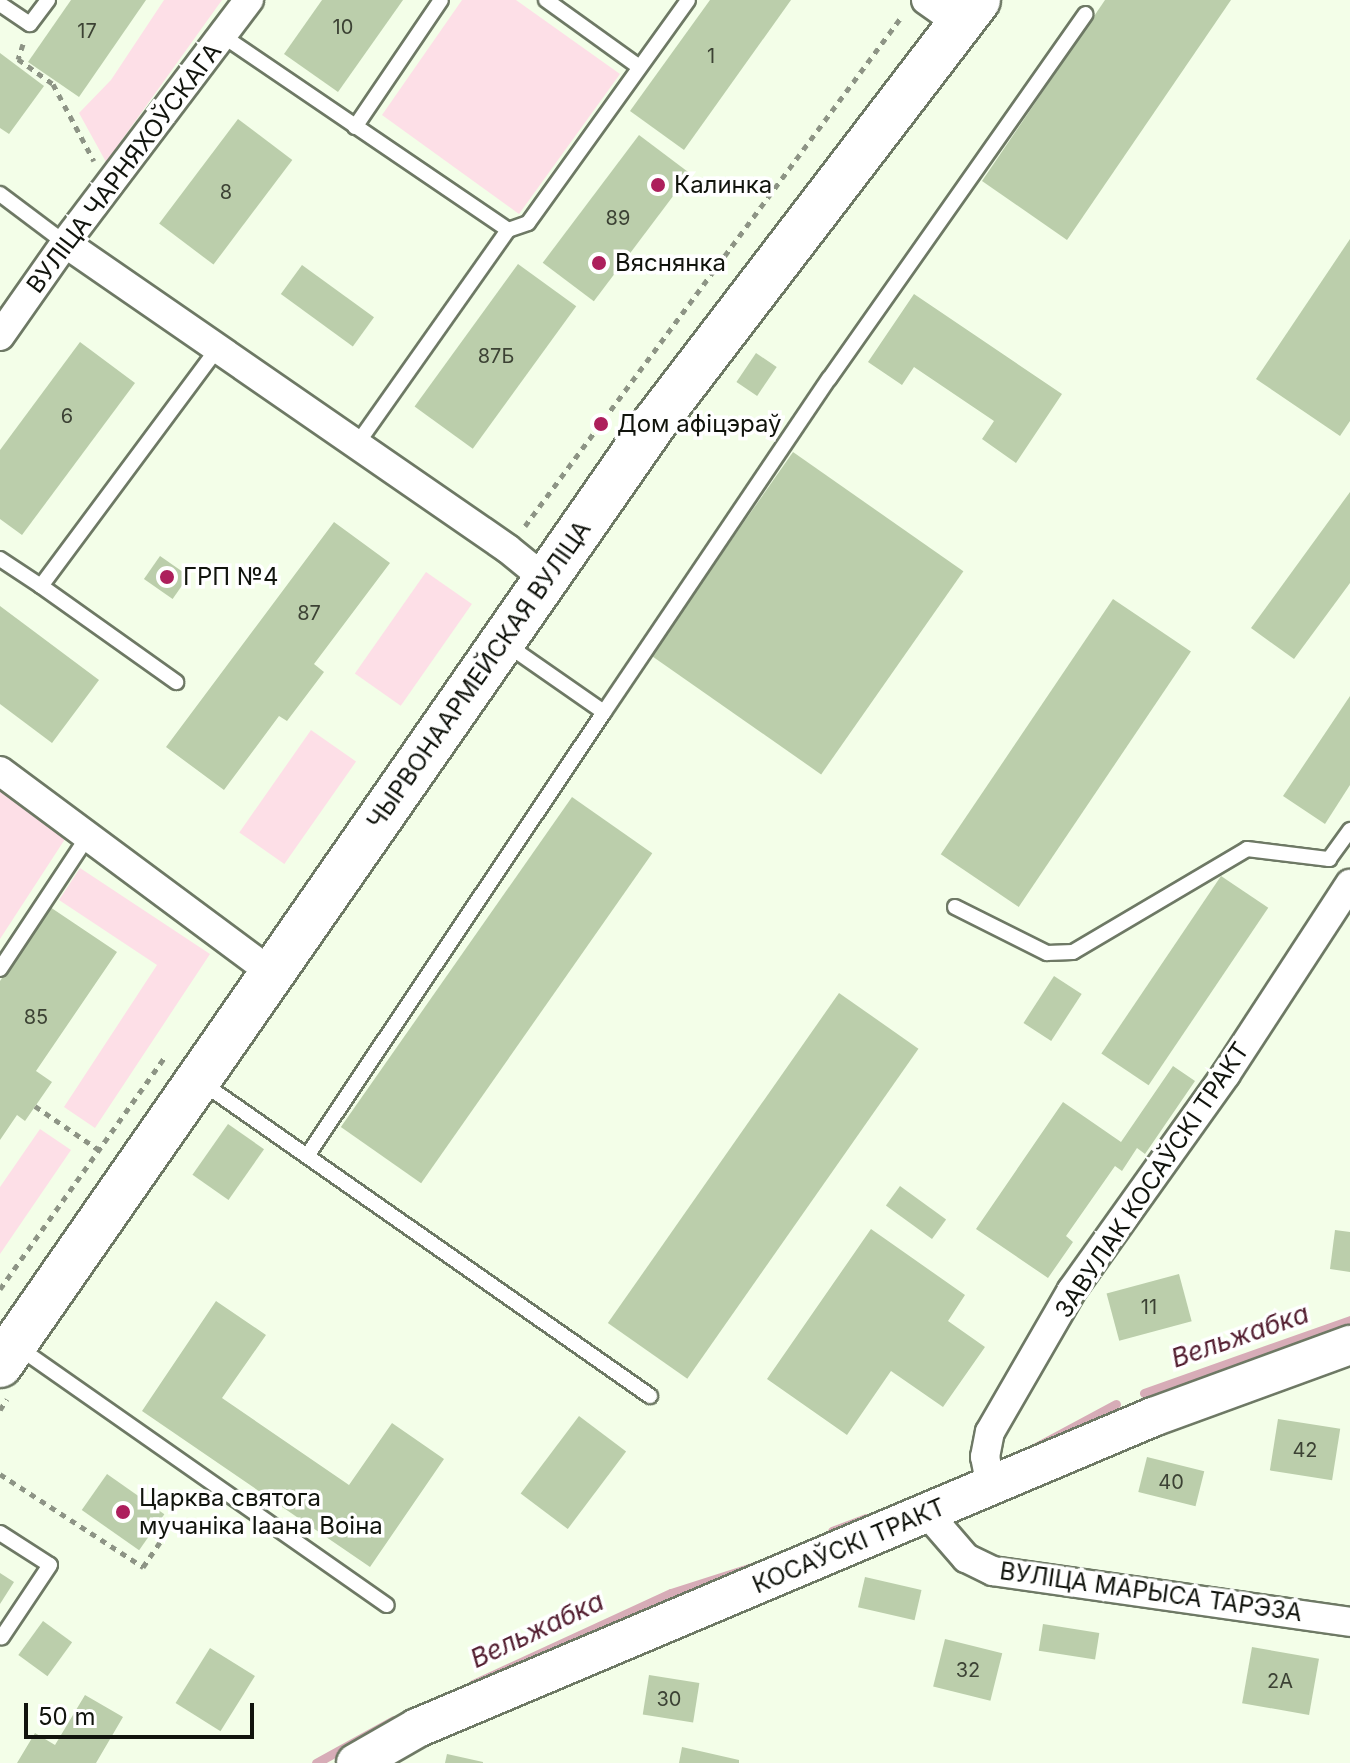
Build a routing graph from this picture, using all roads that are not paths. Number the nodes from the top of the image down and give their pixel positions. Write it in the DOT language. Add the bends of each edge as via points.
graph roads {
  1 [pos="48,0"];
  2 [pos="249,0"];
  3 [pos="441,0"];
  4 [pos="546,0"];
  5 [pos="688,0"];
  6 [pos="0,4"];
  7 [pos="942,9"];
  8 [pos="1086,14"];
  9 [pos="223,36"];
  10 [pos="638,66"];
  11 [pos="355,127"];
  12 [pos="0,194"];
  13 [pos="508,230"];
  14 [pos="65,243"];
  15 [pos="0,336"];
  16 [pos="218,348"];
  17 [pos="357,444"];
  18 [pos="0,559"];
  19 [pos="546,580"];
  20 [pos="41,586"];
  21 [pos="503,642"];
  22 [pos="176,682"];
  23 [pos="604,712"];
  24 [pos="0,771"];
  25 [pos="1350,830"];
  26 [pos="88,836"];
  27 [pos="1350,884"];
  28 [pos="955,907"];
  29 [pos="0,969"];
  30 [pos="271,972"];
  31 [pos="198,1079"];
  32 [pos="307,1156"];
  33 [pos="1350,1345"];
  34 [pos="7,1355"];
  35 [pos="650,1396"];
  36 [pos="991,1487"];
  37 [pos="927,1513"];
  38 [pos="0,1533"];
  39 [pos="387,1605"];
  40 [pos="1350,1622"];
  41 [pos="2,1637"];
  42 [pos="356,1763"];
  1 -- 6 [label="lane" via="30,24"];
  2 -- 9 [label="street, ВУЛІЦА ЧАРНЯХОЎСКАГА"];
  3 -- 11 [label="lane"];
  4 -- 10 [label="lane"];
  5 -- 10 [label="lane"];
  7 -- 19 [label="highway, ЧЫРВОНААРМЕЙСКАЯ ВУЛІЦА"];
  8 -- 23 [label="lane" via="829,379"];
  9 -- 11 [label="lane"];
  9 -- 14 [label="street, ВУЛІЦА ЧАРНЯХОЎСКАГА"];
  10 -- 13 [label="lane" via="528,223"];
  11 -- 13 [label="lane"];
  12 -- 14 [label="lane"];
  13 -- 17 [label="lane"];
  14 -- 15 [label="street, ВУЛІЦА ЧАРНЯХОЎСКАГА"];
  14 -- 16 [label="street"];
  16 -- 17 [label="street"];
  16 -- 20 [label="lane"];
  17 -- 19 [label="street"];
  18 -- 20 [label="lane"];
  19 -- 21 [label="highway, ЧЫРВОНААРМЕЙСКАЯ ВУЛІЦА"];
  20 -- 22 [label="lane"];
  21 -- 23 [label="lane"];
  21 -- 30 [label="highway, ЧЫРВОНААРМЕЙСКАЯ ВУЛІЦА"];
  23 -- 32 [label="lane"];
  24 -- 26 [label="street"];
  25 -- 28 [label="lane" via="1329,859 1247,849 1073,952 1047,953"];
  26 -- 29 [label="lane"];
  26 -- 30 [label="street"];
  27 -- 36 [label="street, ЗАВУЛАК КОСАЎСКІ ТРАКТ" via="1226,1074 1072,1290 990,1432 985,1457"];
  30 -- 31 [label="highway, ЧЫРВОНААРМЕЙСКАЯ ВУЛІЦА"];
  31 -- 32 [label="lane"];
  31 -- 34 [label="highway, ЧЫРВОНААРМЕЙСКАЯ ВУЛІЦА"];
  32 -- 35 [label="lane"];
  33 -- 36 [label="main road, КОСАЎСКІ ТРАКТ" via="1153,1417"];
  34 -- 39 [label="lane"];
  36 -- 37 [label="main road, КОСАЎСКІ ТРАКТ"];
  37 -- 40 [label="street, ВУЛІЦА МАРЫСА ТАРЭЗА" via="966,1558 993,1571"];
  37 -- 42 [label="main road, КОСАЎСКІ ТРАКТ" via="417,1728"];
  38 -- 41 [label="lane" via="50,1565"];
}
